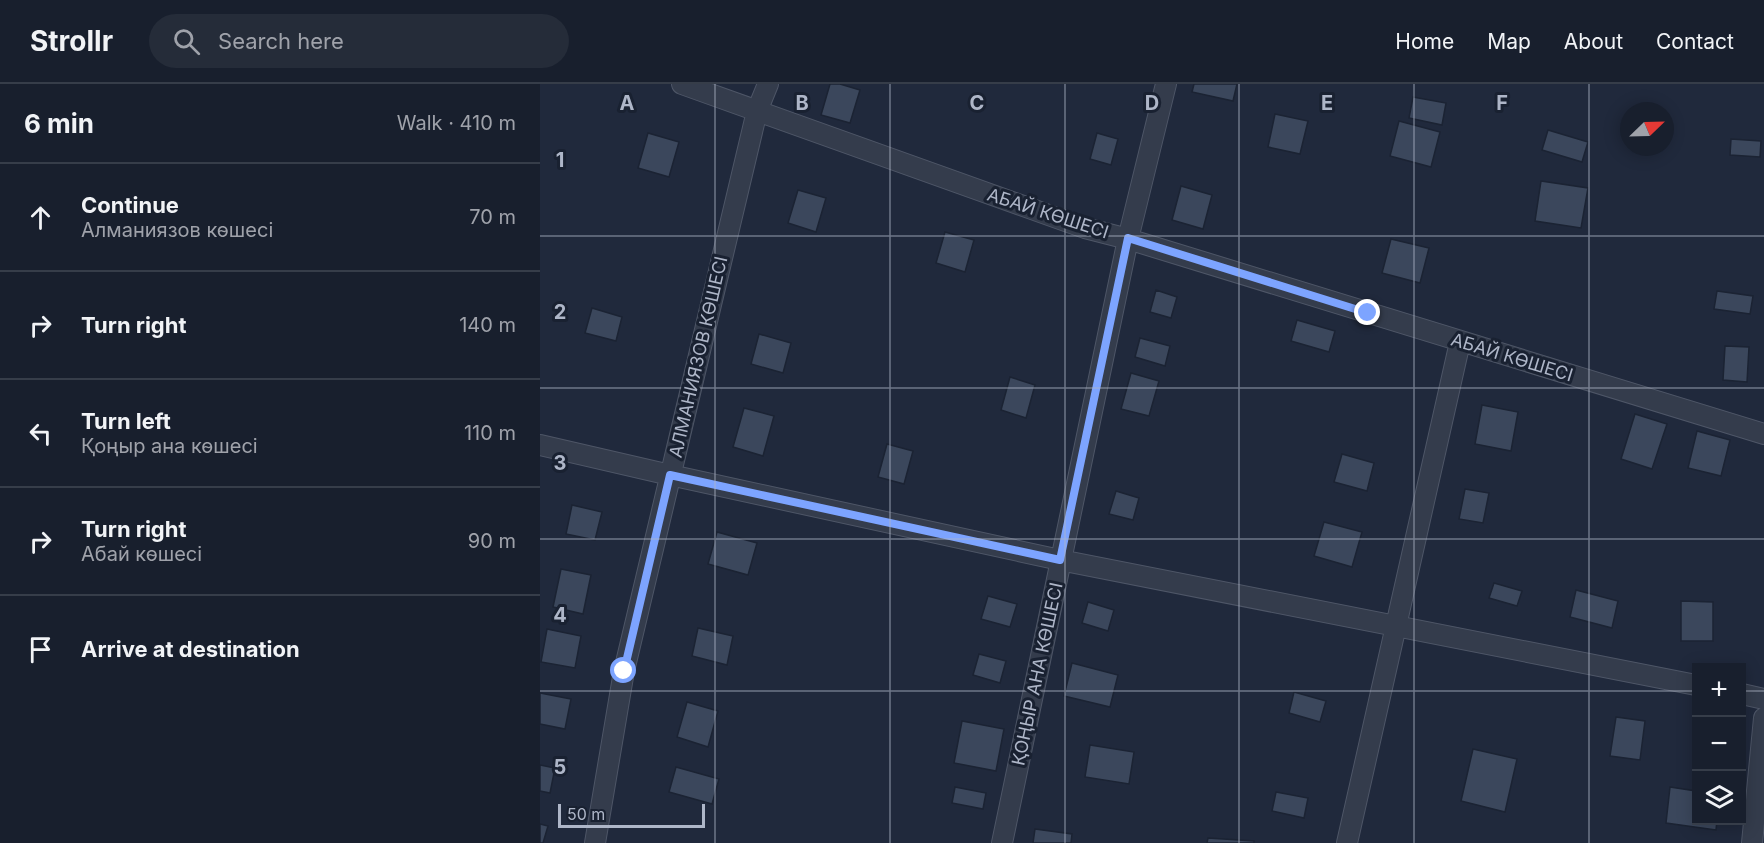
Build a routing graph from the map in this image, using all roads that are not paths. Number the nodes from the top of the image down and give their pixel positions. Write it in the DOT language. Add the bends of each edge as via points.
graph roads {
  1 [pos="682,84"];
  2 [pos="768,84"];
  3 [pos="1166,84"];
  4 [pos="757,111"];
  5 [pos="1128,238"];
  6 [pos="1460,342"];
  7 [pos="1764,434"];
  8 [pos="540,445"];
  9 [pos="670,475"];
  10 [pos="1060,560"];
  11 [pos="1395,626"];
  12 [pos="1692,684"];
  13 [pos="1746,695"];
  14 [pos="1764,699"];
  15 [pos="1764,718"];
  16 [pos="596,843"];
  17 [pos="1002,843"];
  18 [pos="1347,843"];
  19 [pos="1752,843"];
  1 -- 4 [label="street, АБАЙ КӨШЕСІ"];
  2 -- 4 [label="street, АЛМАНИЯЗОВ КӨШЕСІ"];
  3 -- 5 [label="street, ҚОҢЫР АНА КӨШЕСІ"];
  4 -- 5 [label="street, АБАЙ КӨШЕСІ" via="1085,228"];
  4 -- 9 [label="street, АЛМАНИЯЗОВ КӨШЕСІ"];
  5 -- 6 [label="street, АБАЙ КӨШЕСІ"];
  5 -- 10 [label="street, ҚОҢЫР АНА КӨШЕСІ"];
  6 -- 7 [label="street, АБАЙ КӨШЕСІ"];
  6 -- 11 [label="street"];
  8 -- 9 [label="street"];
  9 -- 10 [label="street"];
  9 -- 16 [label="street, АЛМАНИЯЗОВ КӨШЕСІ" via="624,671"];
  10 -- 11 [label="street"];
  10 -- 17 [label="street, ҚОҢЫР АНА КӨШЕСІ"];
  11 -- 12 [label="street"];
  11 -- 18 [label="street"];
  13 -- 14 [label="street"];
  15 -- 19 [label="street"];
}
